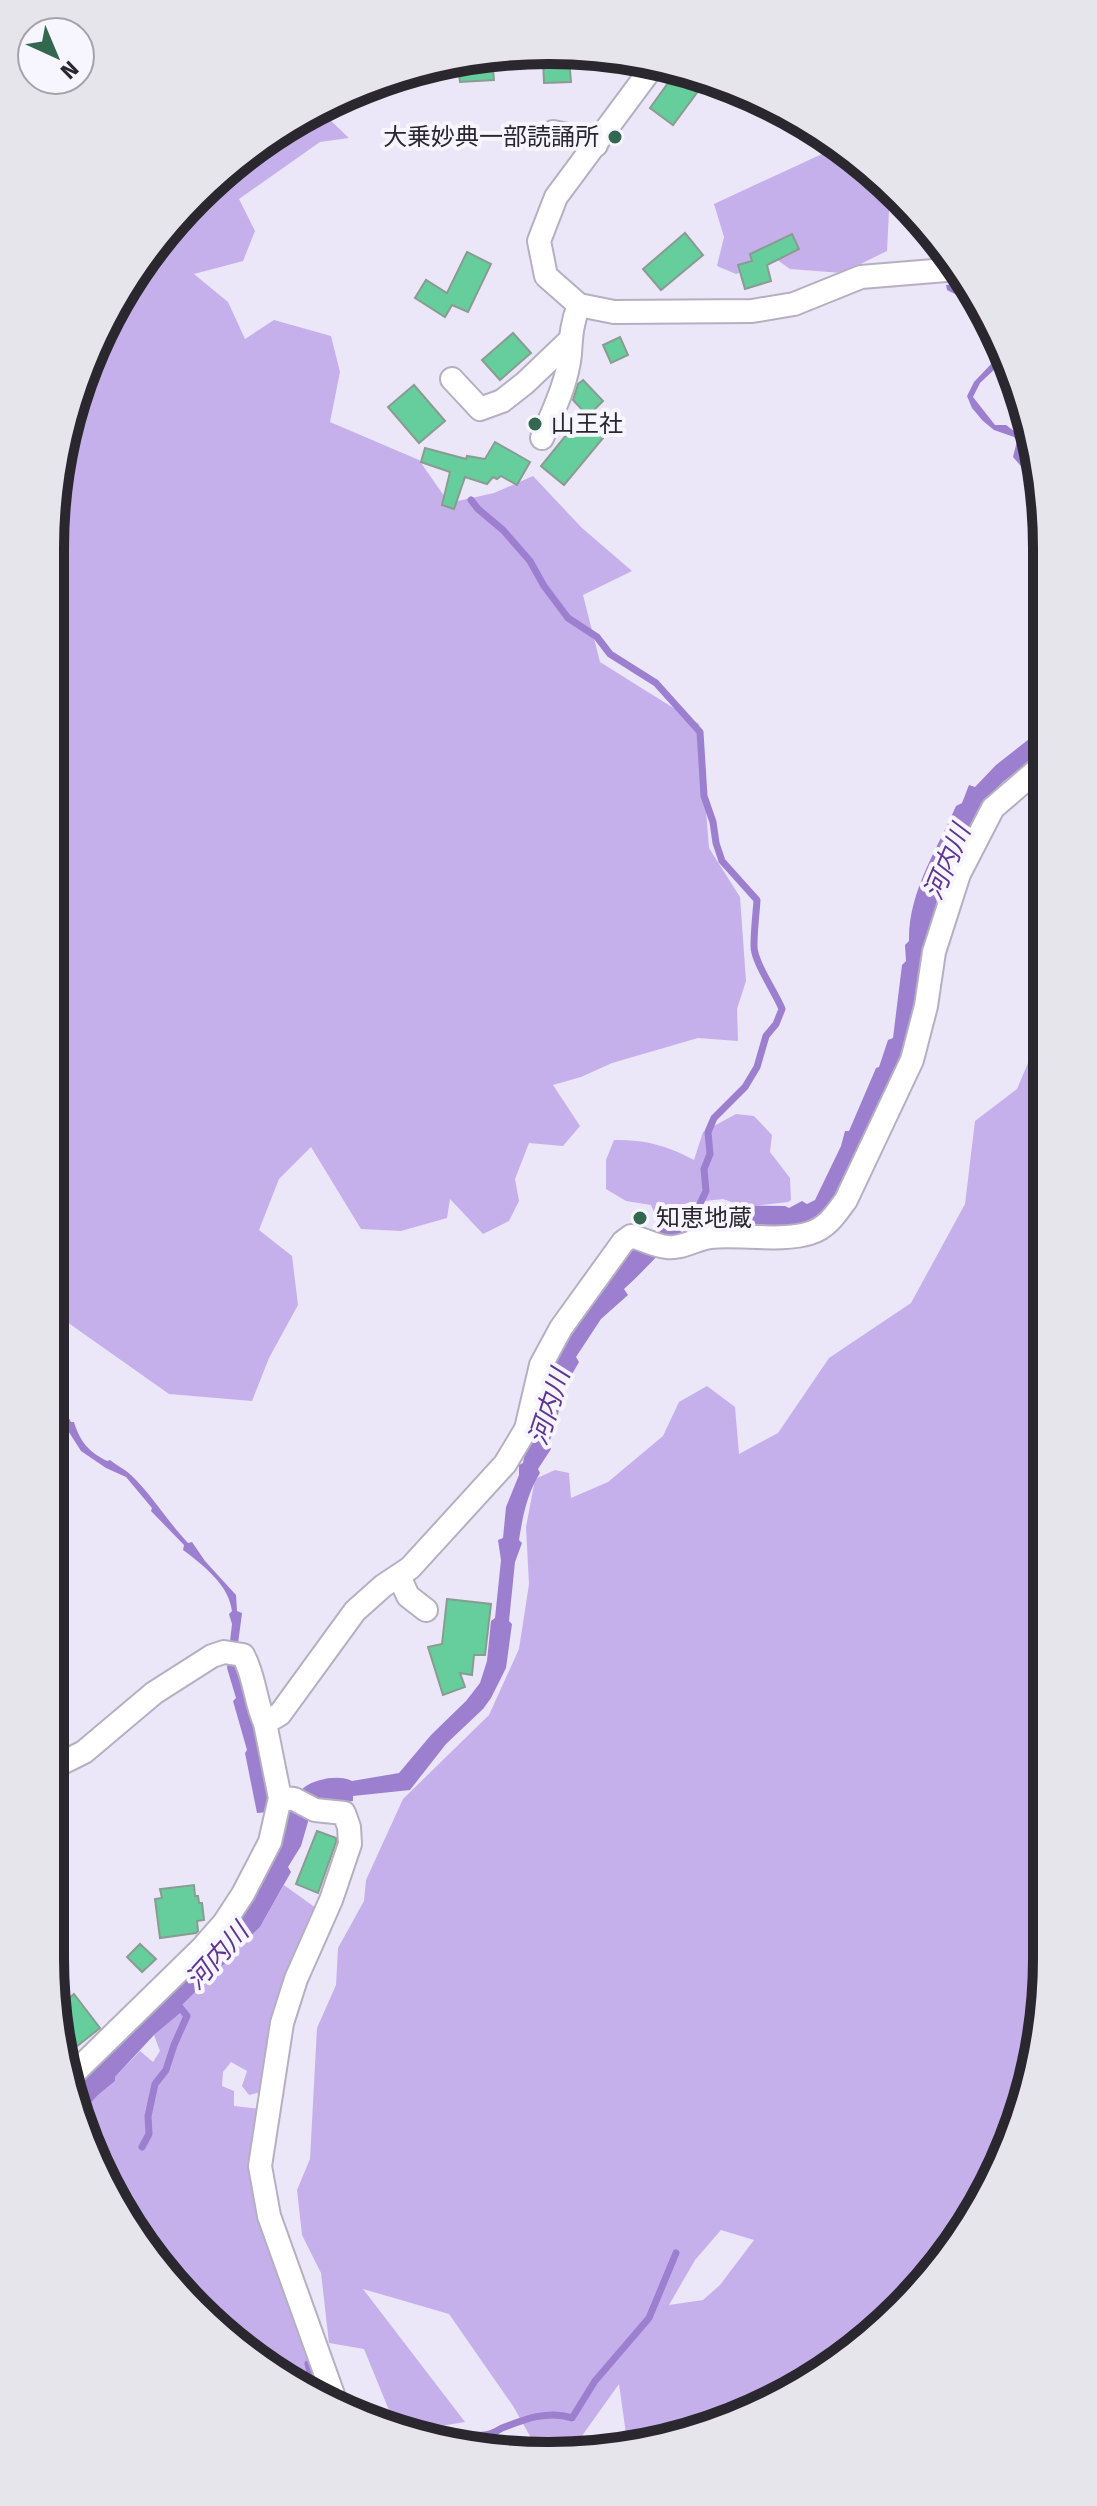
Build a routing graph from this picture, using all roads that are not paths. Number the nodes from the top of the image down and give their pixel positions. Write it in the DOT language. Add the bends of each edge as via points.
graph roads {
  1 [pos="647,74"];
  2 [pos="553,132"];
  3 [pos="596,145"];
  4 [pos="945,270"];
  5 [pos="579,305"];
  6 [pos="569,341"];
  7 [pos="452,379"];
  8 [pos="542,438"];
  9 [pos="1033,774"];
  10 [pos="399,1576"];
  11 [pos="426,1610"];
  12 [pos="265,1723"];
  13 [pos="64,1762"];
  14 [pos="282,1807"];
  15 [pos="78,2070"];
  16 [pos="332,2391"];
  1 -- 3 [label="street"];
  2 -- 3 [label="street"];
  3 -- 5 [label="street" via="556,197 539,241 546,276"];
  4 -- 5 [label="street" via="861,277 794,304 752,311 614,312"];
  5 -- 6 [label="street"];
  6 -- 7 [label="street" via="502,401 480,409"];
  6 -- 8 [label="street" via="560,395"];
  9 -- 10 [label="street" via="993,808 959,874 934,952 912,1060 831,1221 811,1233 787,1236 705,1238 667,1247 631,1236 623,1242 541,1365 526,1429 505,1464"];
  10 -- 11 [label="street" via="408,1596"];
  10 -- 12 [label="street" via="355,1611 280,1714"];
  12 -- 13 [label="street" via="248,1664 233,1654 212,1656"];
  12 -- 14 [label="street"];
  14 -- 15 [label="street" via="270,1842 224,1923"];
  14 -- 16 [label="street" via="344,1813 349,1827 350,1844 331,1900 282,2023 260,2166 269,2216"];
}
